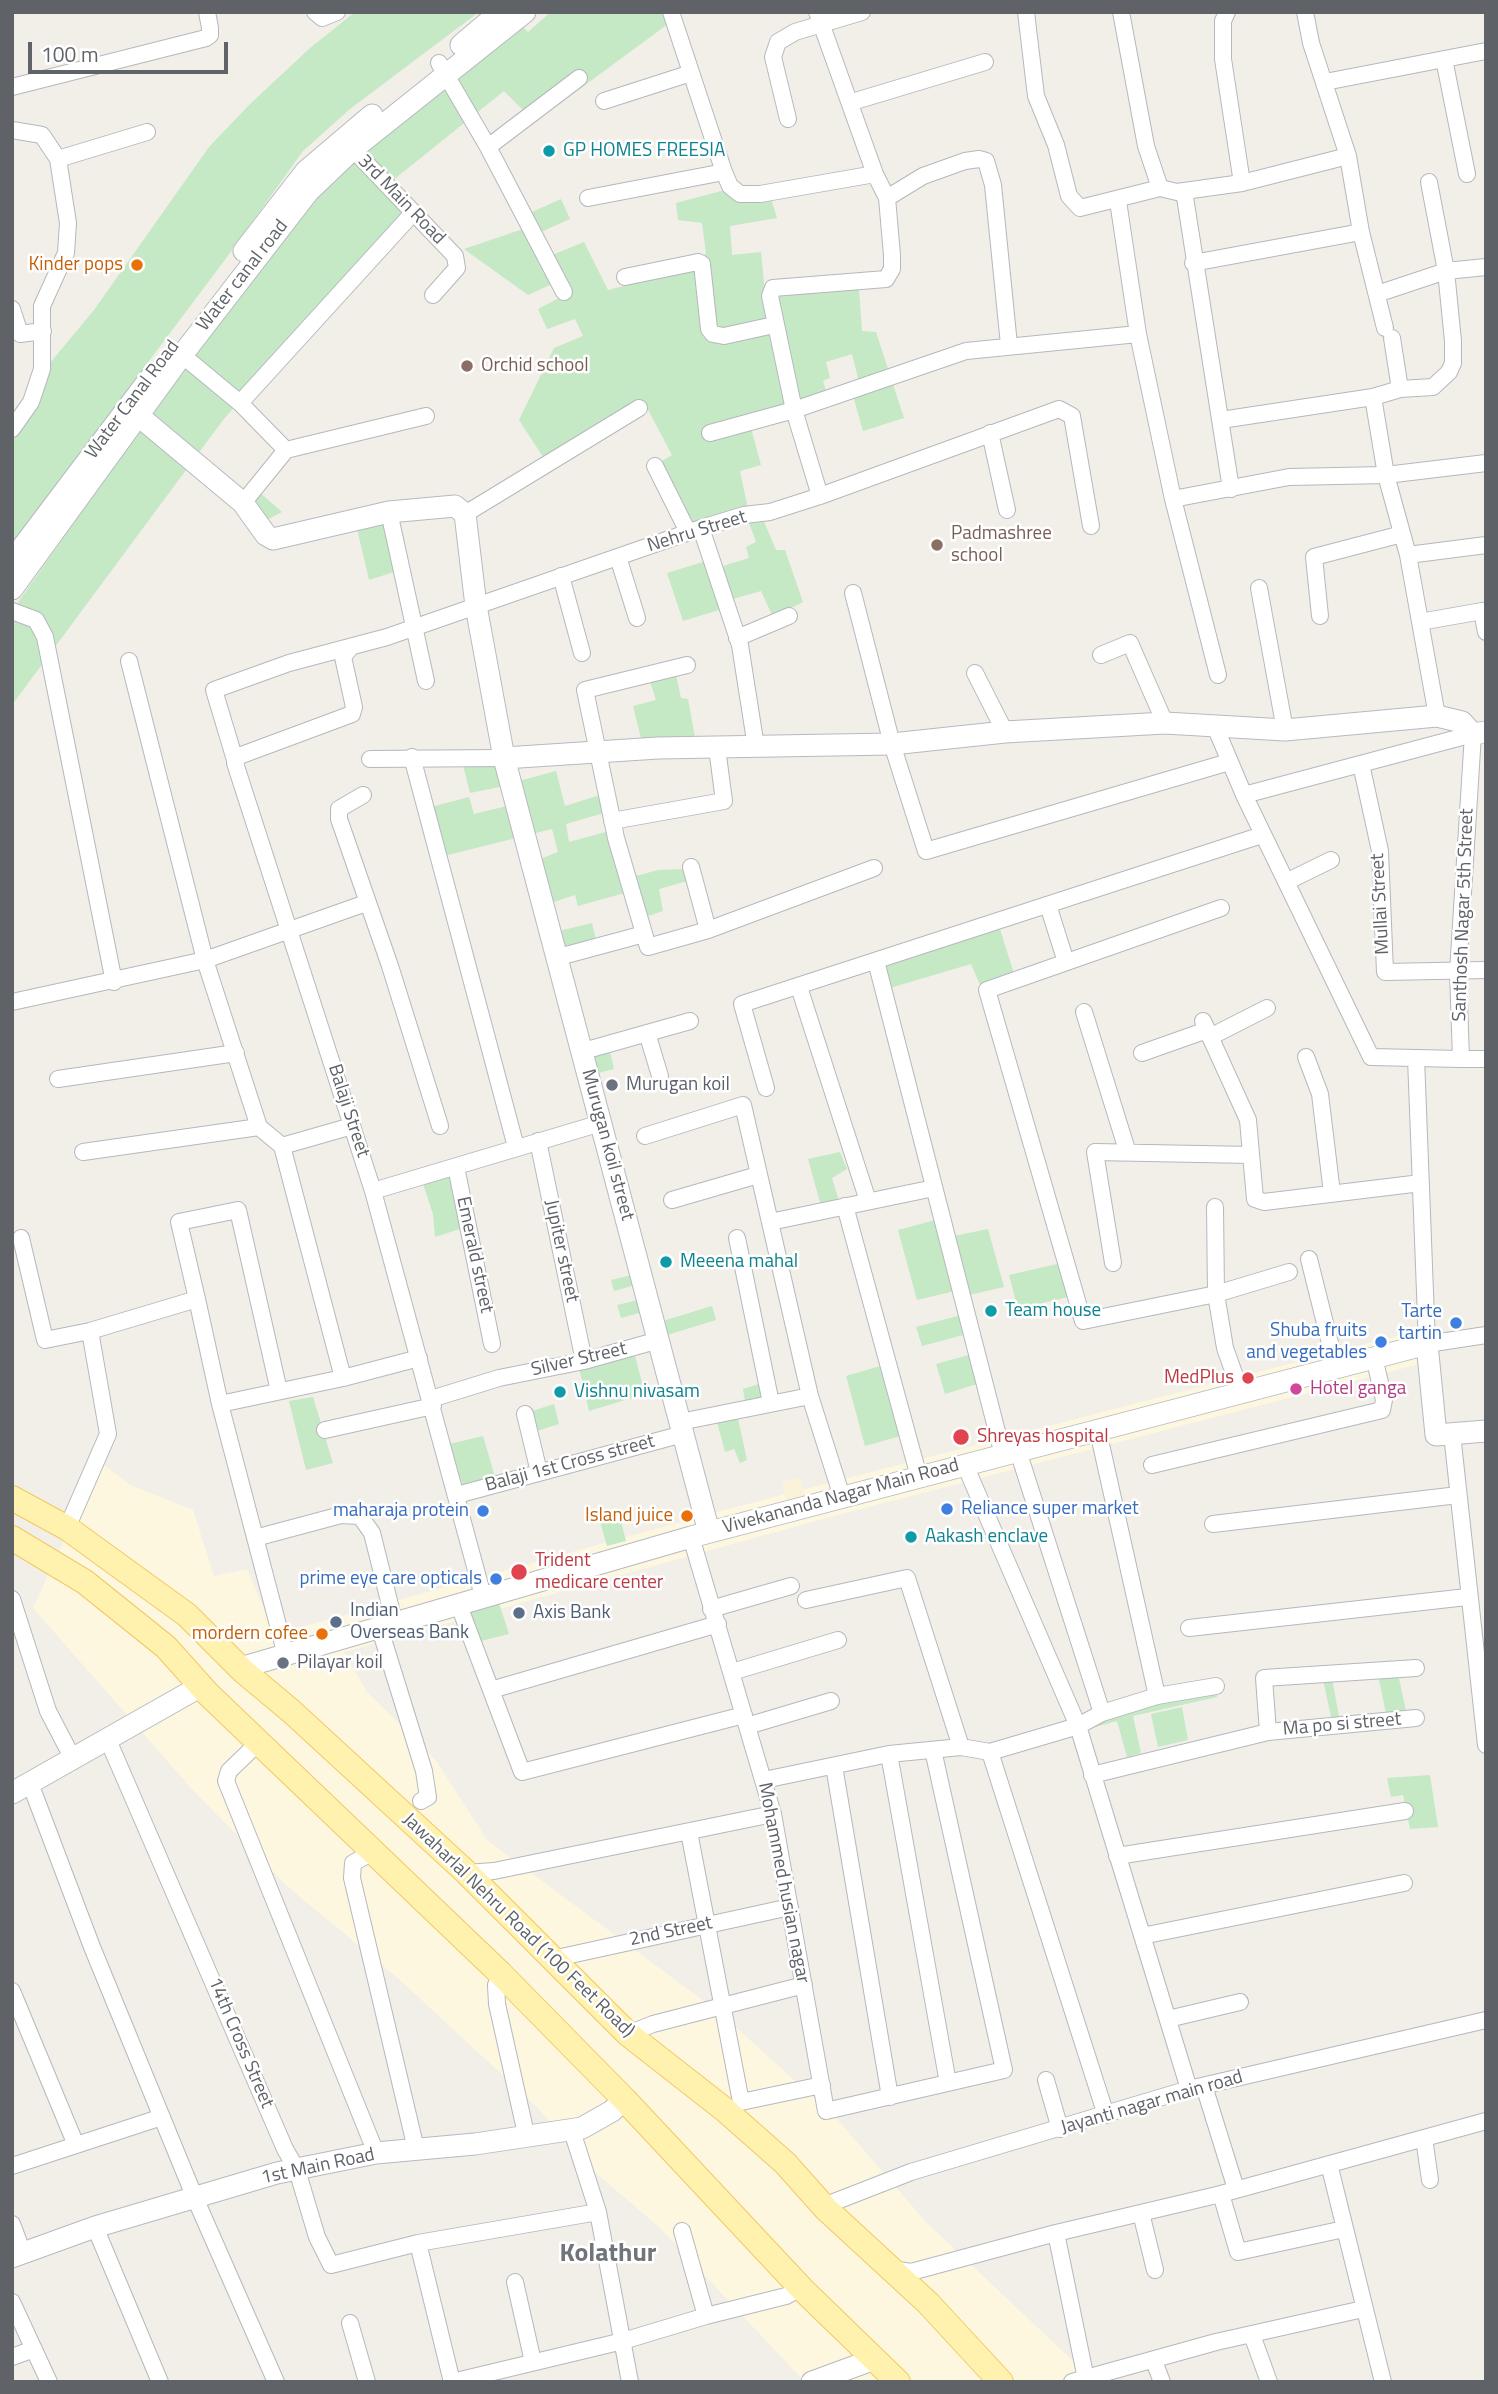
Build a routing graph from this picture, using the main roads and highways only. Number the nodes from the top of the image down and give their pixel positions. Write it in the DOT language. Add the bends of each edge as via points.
graph roads {
  1 [pos="12,1499"];
  2 [pos="12,1538"];
  3 [pos="898,2382"];
  4 [pos="1001,2382"];
  1 -- 4 [label="main road, Jawaharlal Nehru Road (100 Feet Road)" via="67,1528 187,1615 467,1873 628,2034 733,2106 826,2209 928,2303"];
  2 -- 3 [label="main road" via="85,1582 166,1647 258,1743 501,1974 801,2288"];
}
